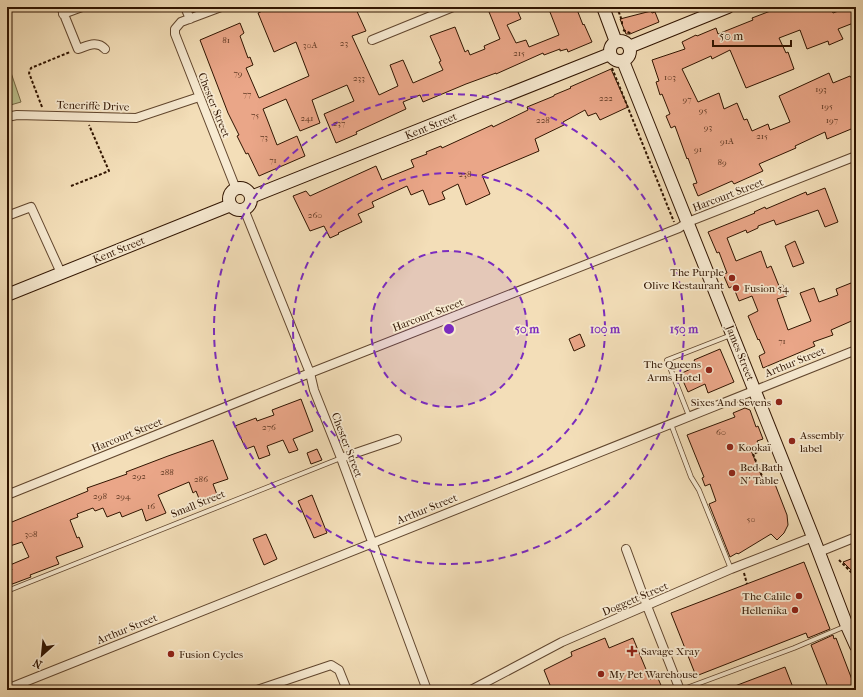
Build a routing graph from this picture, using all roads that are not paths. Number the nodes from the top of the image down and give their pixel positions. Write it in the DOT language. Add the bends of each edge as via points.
graph roads {
  1 [pos="82,7"];
  2 [pos="185,7"];
  3 [pos="221,7"];
  4 [pos="453,7"];
  5 [pos="603,7"];
  6 [pos="728,7"];
  7 [pos="62,10"];
  8 [pos="190,19"];
  9 [pos="372,40"];
  10 [pos="616,42"];
  11 [pos="629,47"];
  12 [pos="105,49"];
  13 [pos="610,54"];
  14 [pos="623,61"];
  15 [pos="199,97"];
  16 [pos="7,117"];
  17 [pos="856,156"];
  18 [pos="236,189"];
  19 [pos="251,198"];
  20 [pos="231,205"];
  21 [pos="244,209"];
  22 [pos="7,216"];
  23 [pos="688,222"];
  24 [pos="61,273"];
  25 [pos="7,295"];
  26 [pos="732,334"];
  27 [pos="856,350"];
  28 [pos="310,373"];
  29 [pos="755,390"];
  30 [pos="689,417"];
  31 [pos="671,424"];
  32 [pos="397,439"];
  33 [pos="341,458"];
  34 [pos="7,494"];
  35 [pos="813,537"];
  36 [pos="856,537"];
  37 [pos="373,542"];
  38 [pos="626,549"];
  39 [pos="819,552"];
  40 [pos="731,569"];
  41 [pos="7,591"];
  42 [pos="647,606"];
  43 [pos="847,626"];
  44 [pos="856,646"];
  45 [pos="7,689"];
  46 [pos="257,690"];
  47 [pos="347,690"];
  48 [pos="427,690"];
  49 [pos="471,690"];
  50 [pos="681,690"];
  1 -- 7 [label="street"];
  2 -- 8 [label="street"];
  3 -- 8 [label="street"];
  4 -- 9 [label="street"];
  5 -- 10 [label="street"];
  6 -- 11 [label="street"];
  7 -- 12 [label="street" via="78,49 94,43 102,45"];
  8 -- 15 [label="street, Chester Street" via="181,22 175,29 176,41"];
  10 -- 11 [label="street" via="624,42"];
  10 -- 13 [label="street" via="610,47"];
  11 -- 14 [label="street" via="630,54"];
  13 -- 14 [label="street" via="615,60"];
  13 -- 19 [label="street, Kent Street"];
  14 -- 23 [label="street, James Street"];
  15 -- 16 [label="street, Teneriffe Drive" via="136,118 45,115"];
  15 -- 18 [label="street, Chester Street"];
  17 -- 23 [label="street, Harcourt Street"];
  18 -- 19 [label="street" via="246,189"];
  18 -- 20 [label="street" via="229,199"];
  19 -- 21 [label="street" via="250,205"];
  20 -- 21 [label="street" via="237,209"];
  20 -- 24 [label="street, Kent Street"];
  21 -- 28 [label="street, Chester Street"];
  22 -- 24 [label="street" via="31,207"];
  23 -- 26 [label="street, James Street"];
  23 -- 28 [label="street, Harcourt Street" via="677,229"];
  24 -- 25 [label="street, Kent Street"];
  26 -- 29 [label="street, James Street"];
  26 -- 30 [label="lane" via="667,360"];
  27 -- 29 [label="street, Arthur Street"];
  28 -- 33 [label="street, Chester Street" via="314,390"];
  28 -- 34 [label="street, Harcourt Street"];
  29 -- 30 [label="street, Arthur Street"];
  29 -- 35 [label="street, James Street"];
  30 -- 31 [label="street, Arthur Street"];
  31 -- 37 [label="street, Arthur Street"];
  31 -- 40 [label="lane"];
  32 -- 33 [label="street, Small Street"];
  33 -- 37 [label="street, Chester Street"];
  33 -- 41 [label="lane, Small Street"];
  35 -- 39 [label="street, James Street"];
  35 -- 40 [label="street, Doggett Street"];
  36 -- 39 [label="street"];
  37 -- 45 [label="street, Arthur Street"];
  37 -- 48 [label="street, Chester Street"];
  38 -- 42 [label="street"];
  39 -- 43 [label="street, James Street"];
  40 -- 42 [label="street, Doggett Street"];
  42 -- 49 [label="street, Doggett Street" via="562,642"];
  42 -- 50 [label="street"];
  43 -- 44 [label="street, James Street"];
  43 -- 50 [label="lane"];
  46 -- 47 [label="street" via="330,665 339,670"];
}
